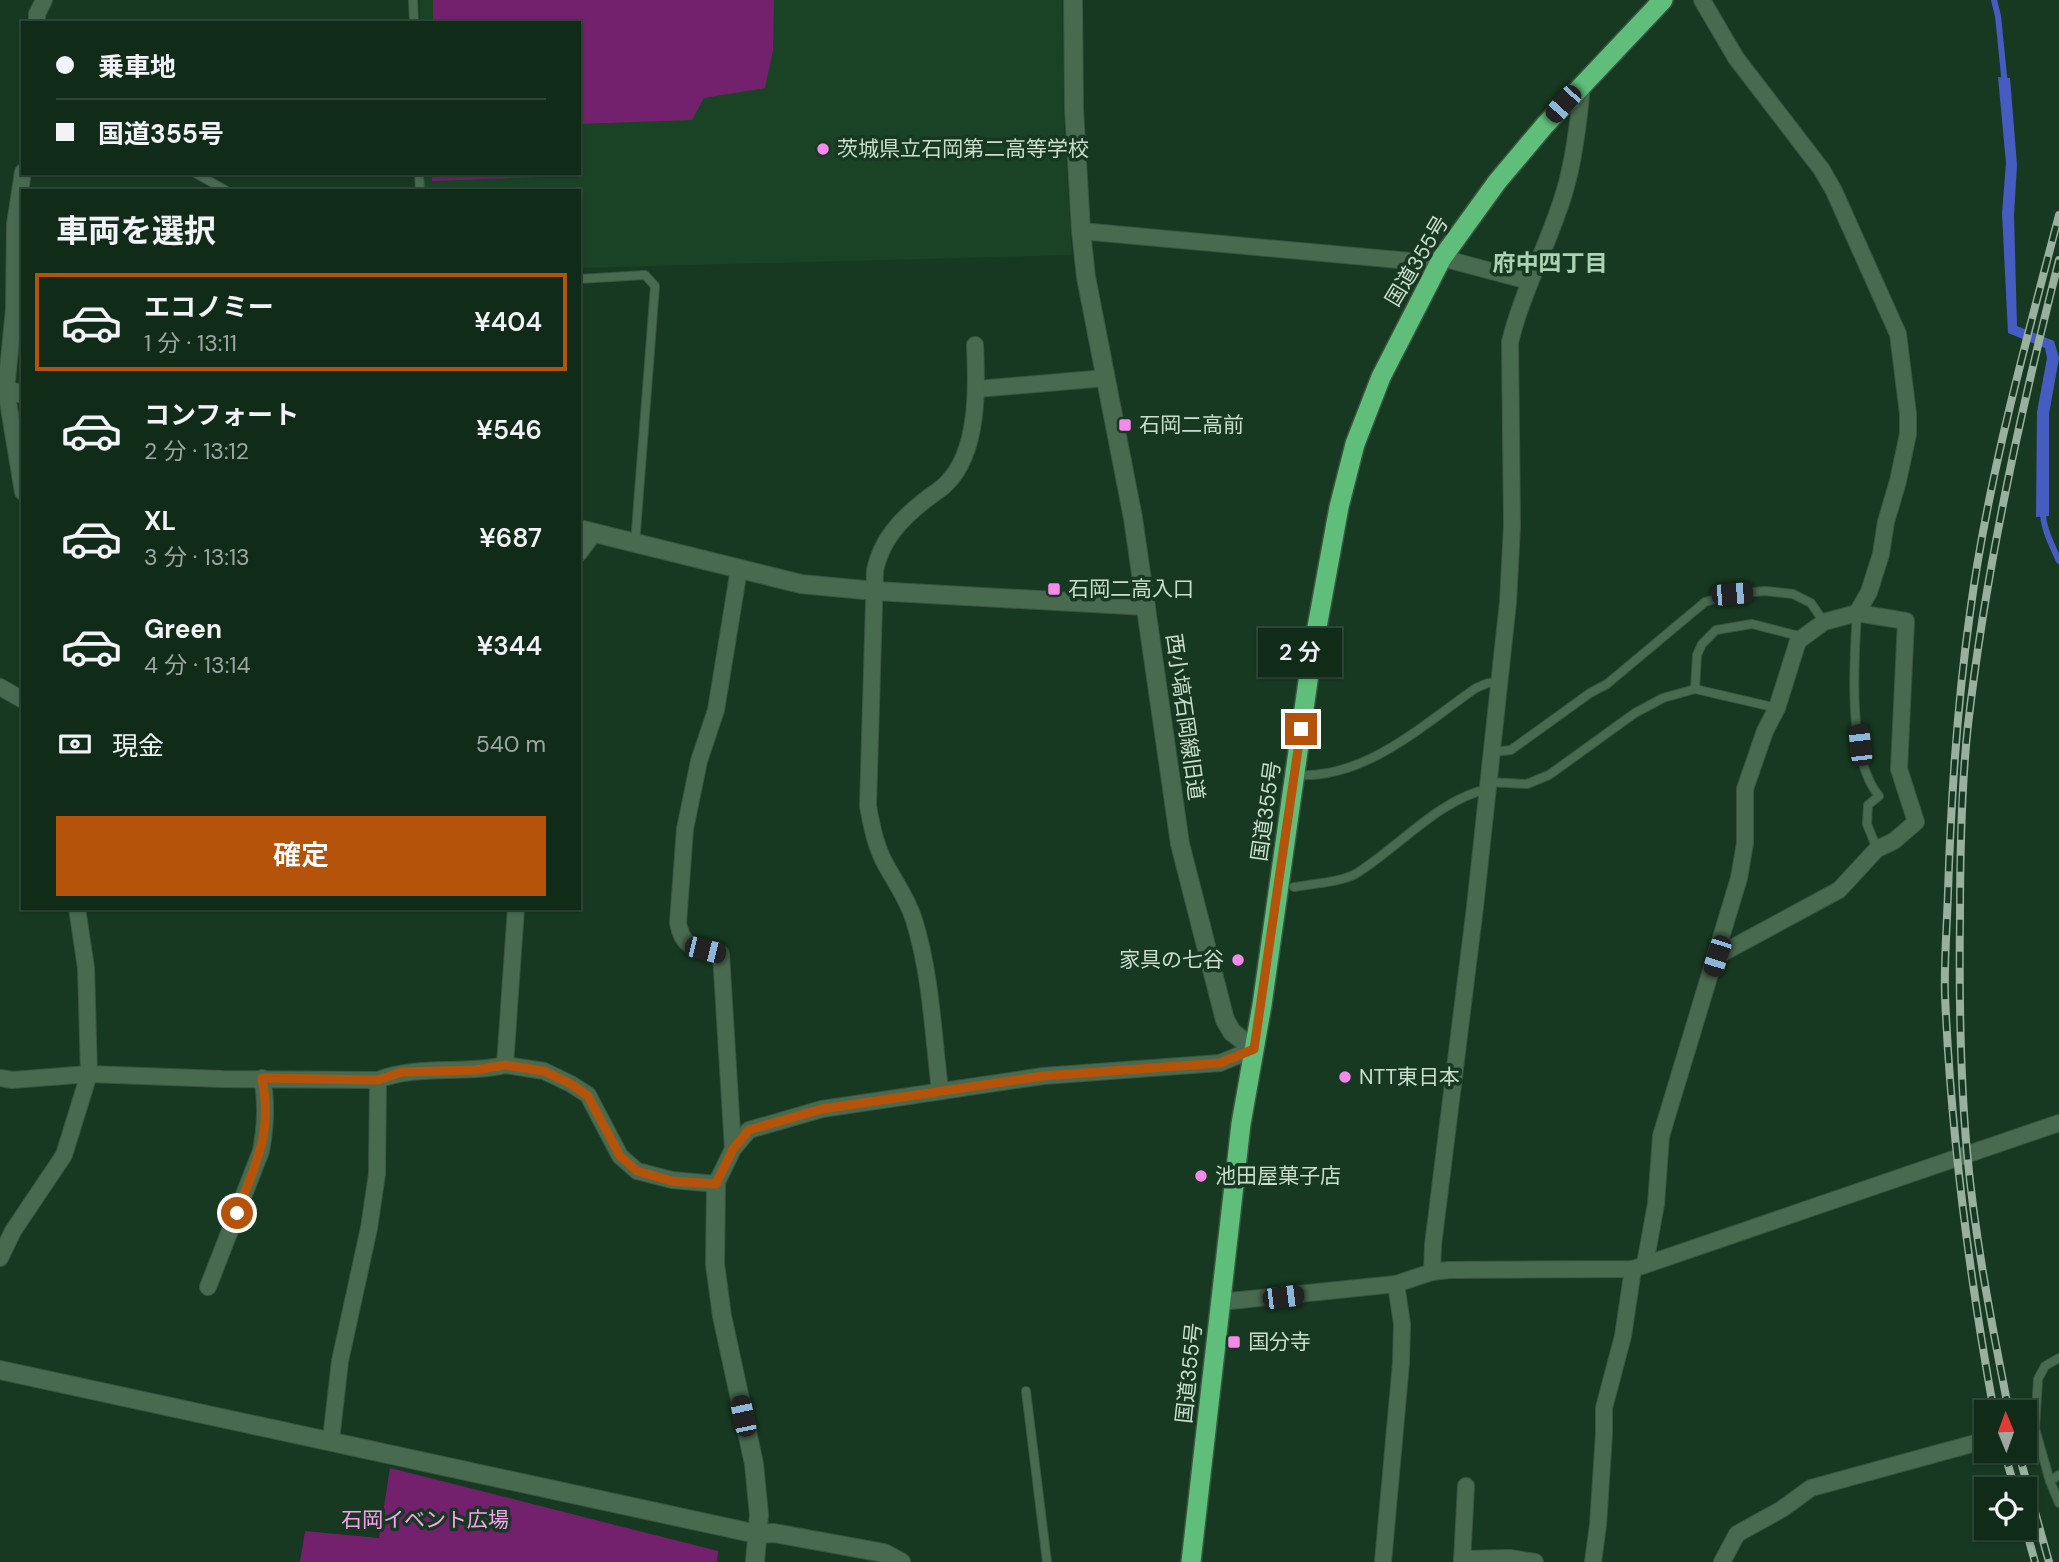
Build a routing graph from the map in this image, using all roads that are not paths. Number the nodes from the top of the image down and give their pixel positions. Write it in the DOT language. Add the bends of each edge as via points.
graph roads {
  1 [pos="413,0"];
  2 [pos="1073,0"];
  3 [pos="1663,0"];
  4 [pos="1702,0"];
  5 [pos="414,21"];
  6 [pos="1582,83"];
  7 [pos="23,175"];
  8 [pos="199,175"];
  9 [pos="223,189"];
  10 [pos="1081,231"];
  11 [pos="1439,262"];
  12 [pos="581,279"];
  13 [pos="1529,281"];
  14 [pos="975,345"];
  15 [pos="1106,378"];
  16 [pos="977,388"];
  17 [pos="9,391"];
  18 [pos="21,478"];
  19 [pos="587,531"];
  20 [pos="635,544"];
  21 [pos="581,548"];
  22 [pos="739,569"];
  23 [pos="875,591"];
  24 [pos="1146,606"];
  25 [pos="1857,613"];
  26 [pos="1824,622"];
  27 [pos="1803,637"];
  28 [pos="1500,683"];
  29 [pos="0,687"];
  30 [pos="1695,689"];
  31 [pos="21,699"];
  32 [pos="1777,708"];
  33 [pos="1493,752"];
  34 [pos="1294,775"];
  35 [pos="1489,786"];
  36 [pos="1877,849"];
  37 [pos="1294,887"];
  38 [pos="77,910"];
  39 [pos="516,910"];
  40 [pos="1717,956"];
  41 [pos="1254,1049"];
  42 [pos="505,1065"];
  43 [pos="89,1074"];
  44 [pos="0,1078"];
  45 [pos="262,1078"];
  46 [pos="378,1080"];
  47 [pos="940,1090"];
  48 [pos="2059,1123"];
  49 [pos="733,1149"];
  50 [pos="716,1184"];
  51 [pos="0,1258"];
  52 [pos="1639,1266"];
  53 [pos="1432,1272"];
  54 [pos="1396,1284"];
  55 [pos="208,1287"];
  56 [pos="1220,1302"];
  57 [pos="2059,1358"];
  58 [pos="0,1370"];
  59 [pos="1026,1391"];
  60 [pos="331,1440"];
  61 [pos="1974,1443"];
  62 [pos="2059,1475"];
  63 [pos="2050,1481"];
  64 [pos="1466,1486"];
  65 [pos="2059,1503"];
  66 [pos="757,1534"];
  67 [pos="1462,1560"];
  68 [pos="755,1562"];
  69 [pos="901,1562"];
  70 [pos="1047,1562"];
  71 [pos="1191,1562"];
  72 [pos="1383,1562"];
  73 [pos="1535,1562"];
  74 [pos="1593,1562"];
  75 [pos="1722,1562"];
  1 -- 5 [label="lane"];
  2 -- 10 [label="street, 西小塙石岡線旧道"];
  3 -- 6 [label="highway, 国道355号"];
  4 -- 25 [label="street" via="1736,58 1822,170 1898,334 1908,434 1881,554"];
  6 -- 11 [label="highway, 国道355号" via="1497,182"];
  6 -- 13 [label="street" via="1566,189"];
  7 -- 17 [label="street" via="15,223"];
  8 -- 9 [label="lane"];
  10 -- 11 [label="street"];
  10 -- 15 [label="street, 西小塙石岡線旧道"];
  11 -- 13 [label="street"];
  11 -- 34 [label="highway, 国道355号" via="1381,377 1355,444 1327,569"];
  12 -- 20 [label="lane" via="645,275 655,286"];
  13 -- 28 [label="street" via="1510,342 1512,526"];
  14 -- 16 [label="street"];
  15 -- 16 [label="street"];
  15 -- 24 [label="street, 西小塙石岡線旧道"];
  16 -- 23 [label="street" via="959,466 885,541 875,570"];
  17 -- 18 [label="street"];
  19 -- 20 [label="street"];
  19 -- 21 [label="street"];
  20 -- 22 [label="street"];
  22 -- 23 [label="street" via="801,584"];
  22 -- 49 [label="street" via="716,709 685,829 678,923 680,938 690,947 721,954"];
  23 -- 24 [label="street"];
  23 -- 47 [label="street" via="868,806 873,835 909,906 922,946"];
  24 -- 41 [label="street, 西小塙石岡線旧道" via="1180,844 1225,1020 1232,1032"];
  25 -- 26 [label="street"];
  25 -- 36 [label="lane" via="1853,677 1862,763 1869,785 1879,796 1868,805 1867,824"];
  25 -- 36 [label="street" via="1906,621 1899,769 1916,822"];
  26 -- 27 [label="street"];
  26 -- 33 [label="lane" via="1811,603 1793,594 1765,591 1704,602 1607,684 1511,750"];
  27 -- 30 [label="lane" via="1752,624 1716,630 1697,655"];
  27 -- 32 [label="street"];
  28 -- 33 [label="street"];
  28 -- 34 [label="lane" via="1476,688 1367,762 1328,774"];
  29 -- 31 [label="street"];
  30 -- 32 [label="lane"];
  30 -- 35 [label="lane" via="1663,698 1635,713 1549,775 1527,784"];
  32 -- 40 [label="street" via="1745,789 1745,843"];
  33 -- 35 [label="street"];
  34 -- 41 [label="highway, 国道355号"];
  35 -- 37 [label="lane" via="1420,826 1357,873"];
  35 -- 53 [label="street"];
  36 -- 40 [label="street" via="1839,890"];
  38 -- 43 [label="street" via="86,968"];
  39 -- 42 [label="street"];
  40 -- 52 [label="street" via="1661,1136 1656,1205"];
  41 -- 47 [label="street" via="1220,1063 1043,1076"];
  41 -- 56 [label="highway, 国道355号"];
  42 -- 46 [label="street" via="402,1072"];
  42 -- 50 [label="street" via="544,1071 588,1096 620,1156 637,1171 672,1181"];
  43 -- 44 [label="street"];
  43 -- 45 [label="street"];
  43 -- 51 [label="street" via="64,1155"];
  45 -- 46 [label="street"];
  45 -- 55 [label="street" via="266,1128 261,1151"];
  46 -- 60 [label="street" via="377,1174 340,1361"];
  47 -- 49 [label="street" via="822,1109 779,1121 749,1130"];
  48 -- 52 [label="street"];
  49 -- 50 [label="street"];
  50 -- 66 [label="street" via="715,1264 754,1464"];
  52 -- 53 [label="street"];
  52 -- 74 [label="street" via="1604,1408"];
  53 -- 54 [label="street"];
  54 -- 56 [label="street"];
  54 -- 72 [label="street" via="1401,1363"];
  56 -- 71 [label="highway, 国道355号"];
  57 -- 63 [label="lane" via="2045,1366 2038,1379 2035,1429"];
  58 -- 60 [label="street"];
  59 -- 70 [label="lane"];
  60 -- 66 [label="street"];
  61 -- 75 [label="street" via="1811,1489 1737,1534"];
  62 -- 63 [label="lane"];
  63 -- 65 [label="lane"];
  64 -- 67 [label="street"];
  66 -- 68 [label="street"];
  66 -- 69 [label="street" via="774,1533 884,1553"];
  67 -- 73 [label="street"];
}
